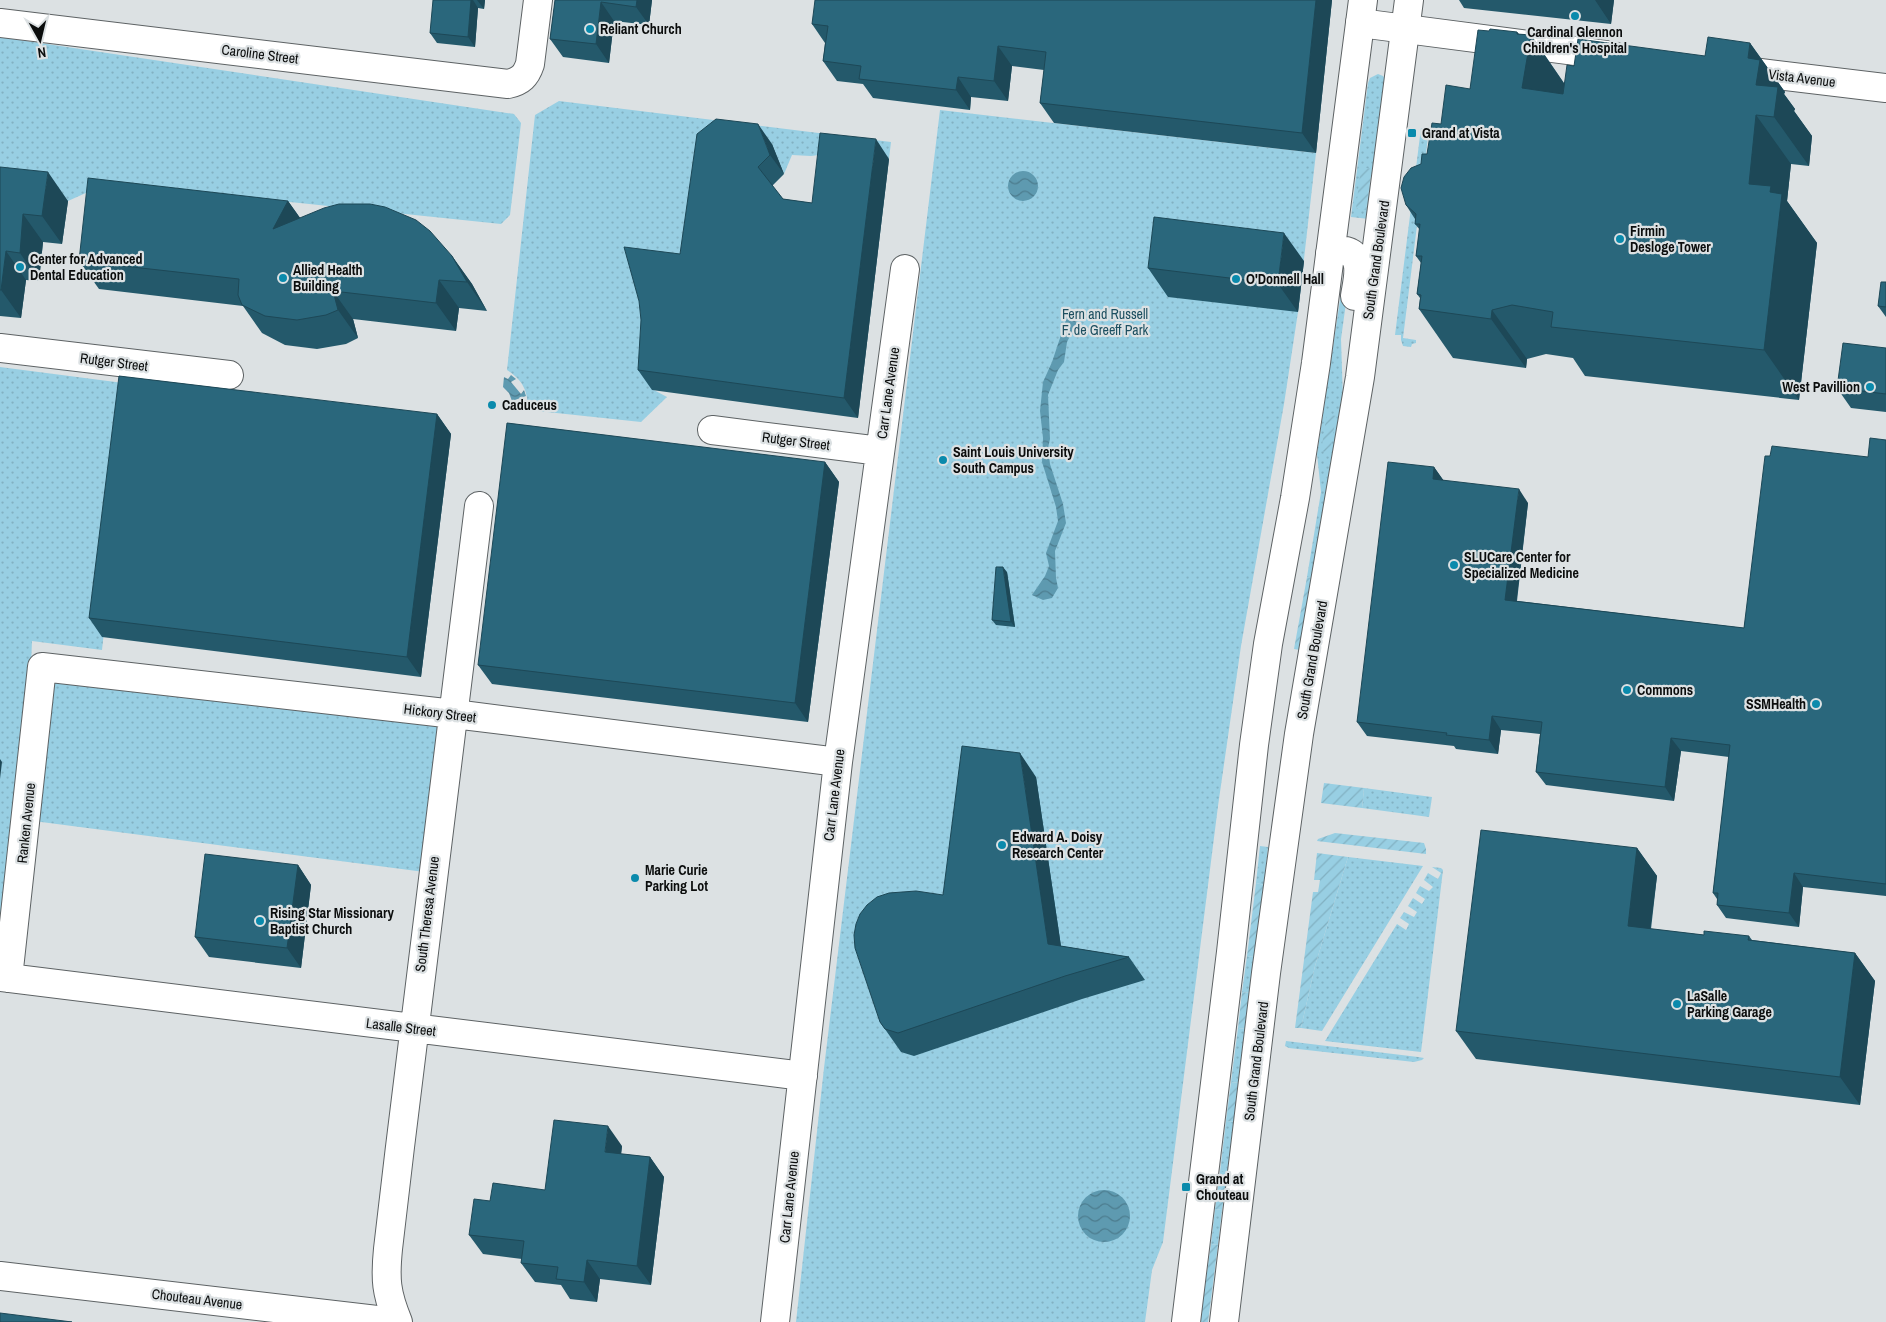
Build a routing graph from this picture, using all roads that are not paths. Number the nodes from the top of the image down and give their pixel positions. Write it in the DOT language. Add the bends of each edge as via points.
graph roads {
  1 [pos="538,0"];
  2 [pos="1409,0"];
  3 [pos="1361,11"];
  4 [pos="0,23"];
  5 [pos="1406,28"];
  6 [pos="1642,59"];
  7 [pos="1711,67"];
  8 [pos="1886,88"];
  9 [pos="1330,253"];
  10 [pos="905,269"];
  11 [pos="0,348"];
  12 [pos="229,375"];
  13 [pos="1360,377"];
  14 [pos="712,430"];
  15 [pos="880,451"];
  16 [pos="480,506"];
  17 [pos="42,667"];
  18 [pos="454,714"];
  19 [pos="838,762"];
  20 [pos="4,978"];
  21 [pos="414,1028"];
  22 [pos="803,1076"];
  23 [pos="0,1276"];
  24 [pos="396,1322"];
  25 [pos="775,1322"];
  26 [pos="1186,1322"];
  27 [pos="1224,1322"];
  1 -- 4 [label="street, Caroline Street" via="530,64 519,81 508,84"];
  2 -- 5 [label="street, South Grand Boulevard"];
  3 -- 5 [label="street"];
  3 -- 9 [label="street"];
  5 -- 6 [label="street"];
  5 -- 13 [label="street, South Grand Boulevard"];
  7 -- 8 [label="street, Vista Avenue"];
  9 -- 13 [label="street" via="1350,252 1358,263 1353,333"];
  9 -- 26 [label="street" via="1254,745"];
  10 -- 15 [label="street, Carr Lane Avenue"];
  11 -- 12 [label="street, Rutger Street"];
  13 -- 27 [label="street, South Grand Boulevard" via="1299,734"];
  14 -- 15 [label="street, Rutger Street"];
  15 -- 19 [label="street, Carr Lane Avenue"];
  16 -- 18 [label="street, South Theresa Avenue"];
  17 -- 18 [label="street, Hickory Street"];
  17 -- 20 [label="street, Ranken Avenue"];
  18 -- 19 [label="street, Hickory Street"];
  18 -- 21 [label="street, South Theresa Avenue"];
  19 -- 22 [label="street, Carr Lane Avenue"];
  20 -- 21 [label="street, Lasalle Street"];
  21 -- 22 [label="street, Lasalle Street"];
  21 -- 24 [label="street, South Theresa Avenue" via="386,1278"];
  22 -- 25 [label="street, Carr Lane Avenue"];
  23 -- 24 [label="street, Chouteau Avenue"];
}
